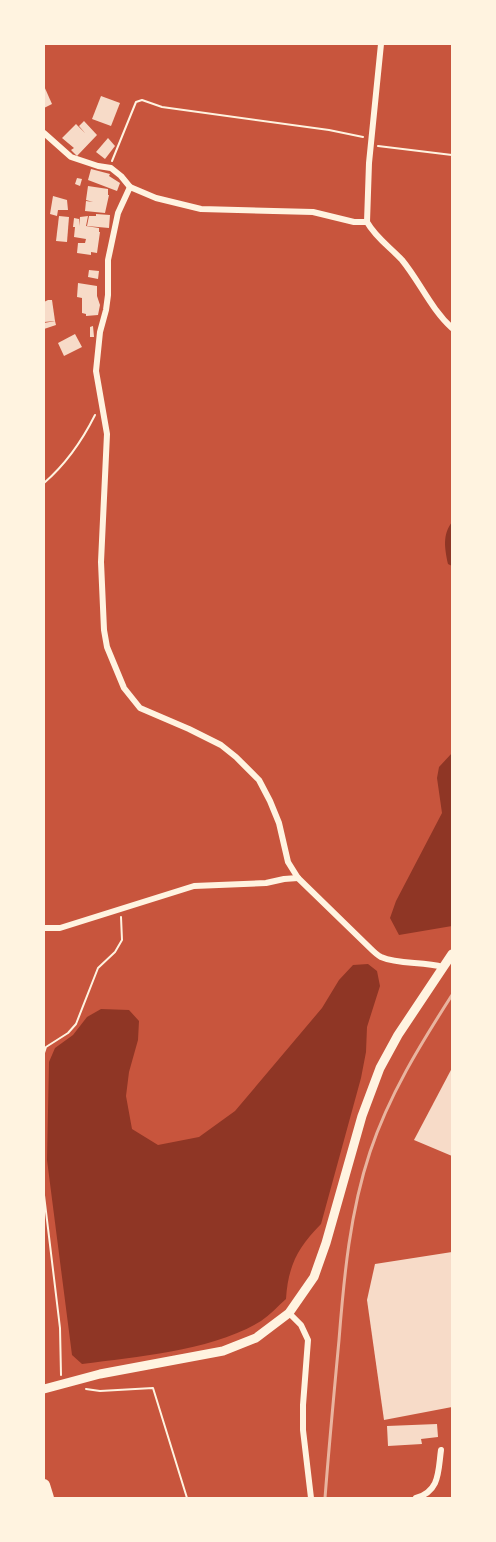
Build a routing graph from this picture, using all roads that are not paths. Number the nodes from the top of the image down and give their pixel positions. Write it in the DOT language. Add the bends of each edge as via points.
graph roads {
  1 [pos="381,44"];
  2 [pos="44,133"];
  3 [pos="130,187"];
  4 [pos="367,222"];
  5 [pos="453,328"];
  6 [pos="298,878"];
  7 [pos="44,928"];
  8 [pos="453,954"];
  9 [pos="443,967"];
  10 [pos="289,1313"];
  11 [pos="44,1389"];
  12 [pos="441,1450"];
  13 [pos="44,1485"];
  14 [pos="425,1497"];
  15 [pos="48,1498"];
  16 [pos="311,1498"];
  17 [pos="416,1498"];
  1 -- 4 [label="street"];
  2 -- 3 [label="street" via="71,157 111,168"];
  3 -- 4 [label="street" via="201,209 313,212"];
  3 -- 6 [label="street" via="118,213 106,270 108,295 96,371 107,434 101,562 107,647 130,699 140,708 221,745 259,780 279,823 288,862"];
  4 -- 5 [label="street"];
  6 -- 7 [label="street" via="266,884 194,886 60,928"];
  6 -- 9 [label="street" via="381,957"];
  8 -- 9 [label="main road"];
  9 -- 10 [label="main road" via="380,1068 314,1277"];
  10 -- 11 [label="main road" via="256,1338 223,1351"];
  10 -- 16 [label="street" via="302,1325 308,1340 303,1413"];
  12 -- 14 [label="street" via="437,1483"];
  13 -- 15 [label="highway"];
  14 -- 17 [label="street"];
}
